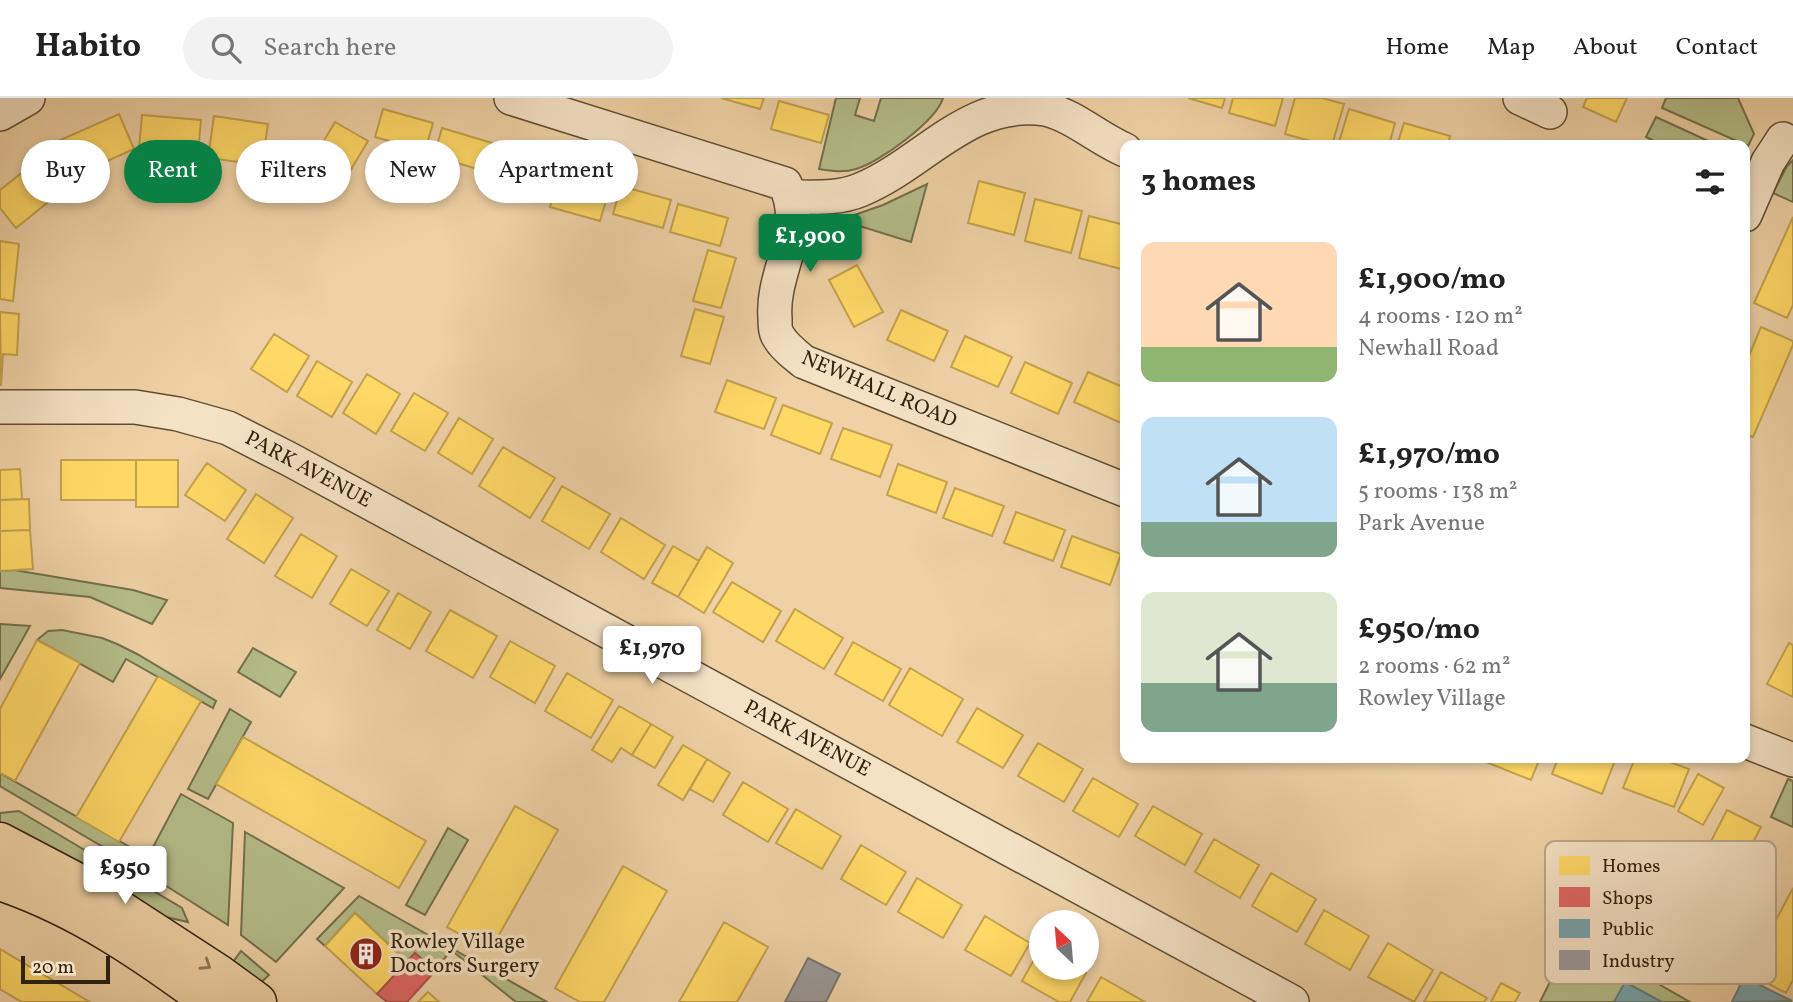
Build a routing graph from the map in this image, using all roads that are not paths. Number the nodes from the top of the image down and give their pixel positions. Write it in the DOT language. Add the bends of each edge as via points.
graph roads {
  1 [pos="28,98"];
  2 [pos="511,98"];
  3 [pos="1520,98"];
  4 [pos="976,105"];
  5 [pos="1550,112"];
  6 [pos="0,114"];
  7 [pos="1783,139"];
  8 [pos="1120,148"];
  9 [pos="791,197"];
  10 [pos="1750,203"];
  11 [pos="0,407"];
  12 [pos="1120,488"];
  13 [pos="1750,743"];
  14 [pos="1793,760"];
  15 [pos="0,842"];
  16 [pos="0,881"];
  17 [pos="211,1002"];
  18 [pos="257,1002"];
  19 [pos="1292,1002"];
  1 -- 6 [label="street"];
  2 -- 9 [label="street" via="785,184"];
  3 -- 5 [label="street"];
  4 -- 8 [label="street" via="1042,108 1064,114"];
  4 -- 9 [label="street" via="891,174 859,191"];
  7 -- 10 [label="street"];
  9 -- 12 [label="street, NEWHALL ROAD" via="794,222 774,304 776,333 788,349 804,362"];
  11 -- 19 [label="street, PARK AVENUE" via="135,407 228,428"];
  13 -- 14 [label="street"];
  15 -- 18 [label="main road, one-way" via="80,884"];
  16 -- 17 [label="main road" via="34,892 106,929"];
}
